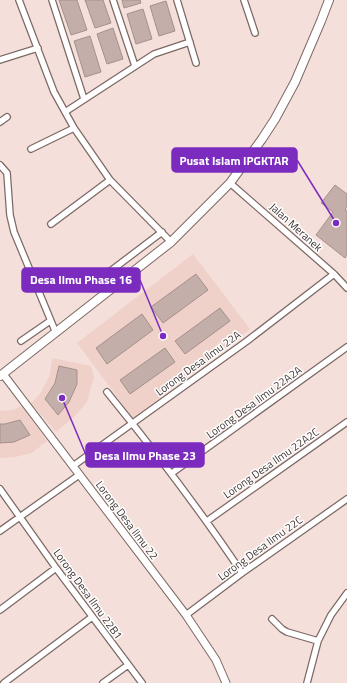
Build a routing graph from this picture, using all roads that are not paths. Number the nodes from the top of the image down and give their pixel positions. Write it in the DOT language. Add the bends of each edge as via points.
graph roads {
  1 [pos="19,0"];
  2 [pos="52,0"];
  3 [pos="113,0"];
  4 [pos="177,0"];
  5 [pos="244,0"];
  6 [pos="329,0"];
  7 [pos="255,33"];
  8 [pos="190,42"];
  9 [pos="38,48"];
  10 [pos="0,60"];
  11 [pos="196,63"];
  12 [pos="135,66"];
  13 [pos="84,99"];
  14 [pos="65,112"];
  15 [pos="7,118"];
  16 [pos="0,122"];
  17 [pos="74,128"];
  18 [pos="31,149"];
  19 [pos="1,167"];
  20 [pos="110,180"];
  21 [pos="230,183"];
  22 [pos="50,224"];
  23 [pos="162,232"];
  24 [pos="171,242"];
  25 [pos="334,274"];
  26 [pos="96,282"];
  27 [pos="347,288"];
  28 [pos="50,321"];
  29 [pos="56,333"];
  30 [pos="21,341"];
  31 [pos="347,347"];
  32 [pos="2,375"];
  33 [pos="107,392"];
  34 [pos="347,422"];
  35 [pos="133,423"];
  36 [pos="73,466"];
  37 [pos="172,473"];
  38 [pos="79,475"];
  39 [pos="0,489"];
  40 [pos="346,502"];
  41 [pos="19,517"];
  42 [pos="207,521"];
  43 [pos="0,531"];
  44 [pos="56,568"];
  45 [pos="242,573"];
  46 [pos="347,593"];
  47 [pos="0,610"];
  48 [pos="186,615"];
  49 [pos="92,617"];
  50 [pos="272,619"];
  51 [pos="318,641"];
  52 [pos="128,665"];
  53 [pos="4,683"];
  54 [pos="103,683"];
  55 [pos="142,683"];
  56 [pos="226,683"];
  57 [pos="307,683"];
  1 -- 9 [label="street"];
  2 -- 13 [label="street"];
  3 -- 12 [label="street"];
  4 -- 8 [label="street"];
  5 -- 7 [label="street"];
  6 -- 21 [label="main road" via="297,76 275,119"];
  8 -- 11 [label="street"];
  8 -- 12 [label="street" via="154,54"];
  9 -- 10 [label="street"];
  9 -- 14 [label="street" via="54,92"];
  12 -- 13 [label="street"];
  13 -- 14 [label="street"];
  14 -- 17 [label="street"];
  15 -- 16 [label="street"];
  17 -- 18 [label="street"];
  17 -- 20 [label="street"];
  19 -- 28 [label="street" via="7,173 14,232"];
  20 -- 22 [label="street"];
  20 -- 23 [label="street"];
  21 -- 24 [label="main road"];
  21 -- 25 [label="street, Jalan Meranek"];
  23 -- 24 [label="street"];
  23 -- 26 [label="street"];
  24 -- 29 [label="main road"];
  25 -- 27 [label="street, Jalan Meranek"];
  25 -- 35 [label="street, Lorong Desa Ilmu 22A" via="247,341"];
  28 -- 29 [label="street"];
  28 -- 30 [label="street"];
  29 -- 32 [label="main road"];
  31 -- 37 [label="street, Lorong Desa Ilmu 22A2A"];
  32 -- 36 [label="street, Lorong Desa Ilmu 22"];
  33 -- 35 [label="street"];
  34 -- 42 [label="street, Lorong Desa Ilmu 22A2C"];
  35 -- 36 [label="street, Lorong Desa Ilmu 22A"];
  35 -- 37 [label="street"];
  36 -- 38 [label="street, Lorong Desa Ilmu 22"];
  37 -- 42 [label="street"];
  38 -- 41 [label="street"];
  38 -- 48 [label="street, Lorong Desa Ilmu 22"];
  39 -- 41 [label="street, Lorong Desa Ilmu 22B1"];
  40 -- 45 [label="street, Lorong Desa Ilmu 22C"];
  41 -- 43 [label="street"];
  41 -- 44 [label="street, Lorong Desa Ilmu 22B1"];
  42 -- 45 [label="street"];
  44 -- 47 [label="street"];
  44 -- 49 [label="street, Lorong Desa Ilmu 22B1"];
  45 -- 48 [label="street, Lorong Desa Ilmu 22C"];
  46 -- 51 [label="street" via="331,615"];
  48 -- 56 [label="street, Lorong Desa Ilmu 22" via="216,660"];
  49 -- 52 [label="street, Lorong Desa Ilmu 22B1"];
  49 -- 53 [label="street"];
  50 -- 51 [label="street" via="287,632"];
  51 -- 57 [label="street"];
  52 -- 54 [label="street"];
  52 -- 55 [label="street, Lorong Desa Ilmu 22B1"];
}
